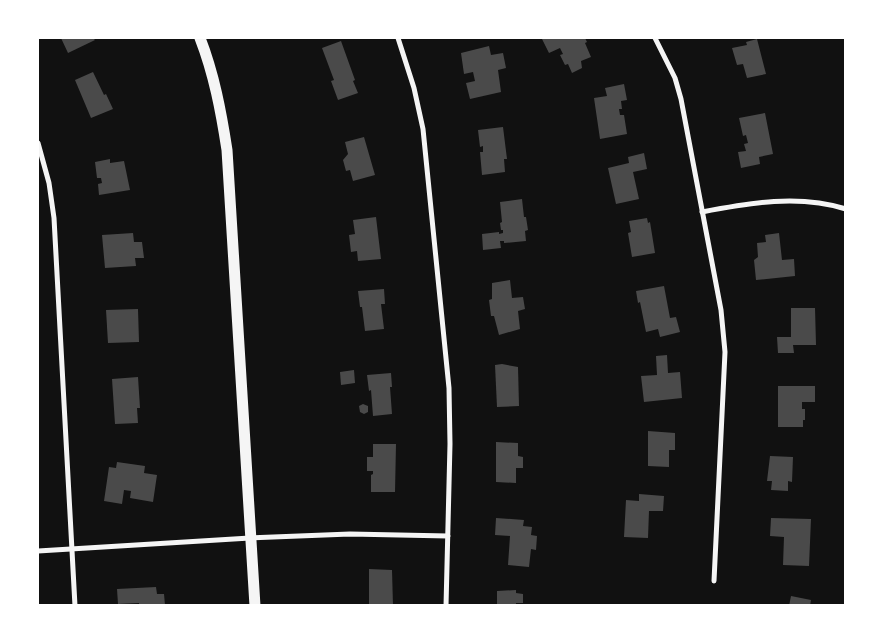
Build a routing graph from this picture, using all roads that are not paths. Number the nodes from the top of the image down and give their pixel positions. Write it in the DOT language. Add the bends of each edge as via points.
graph roads {
  1 [pos="200,38"];
  2 [pos="398,38"];
  3 [pos="655,38"];
  4 [pos="38,143"];
  5 [pos="846,210"];
  6 [pos="702,212"];
  7 [pos="448,536"];
  8 [pos="250,538"];
  9 [pos="72,548"];
  10 [pos="38,551"];
  11 [pos="714,581"];
  12 [pos="75,606"];
  13 [pos="255,606"];
  14 [pos="446,606"];
  1 -- 8 [label="main road" via="219,101 227,150"];
  2 -- 7 [label="street" via="414,88 422,129 448,379"];
  3 -- 6 [label="street" via="675,78 681,99"];
  4 -- 9 [label="street" via="54,218"];
  5 -- 6 [label="street" via="833,205 792,200 755,202"];
  6 -- 11 [label="street" via="721,310 725,352"];
  7 -- 8 [label="street" via="350,534"];
  7 -- 14 [label="street"];
  8 -- 9 [label="street"];
  8 -- 13 [label="main road"];
  9 -- 10 [label="street"];
  9 -- 12 [label="street"];
}
